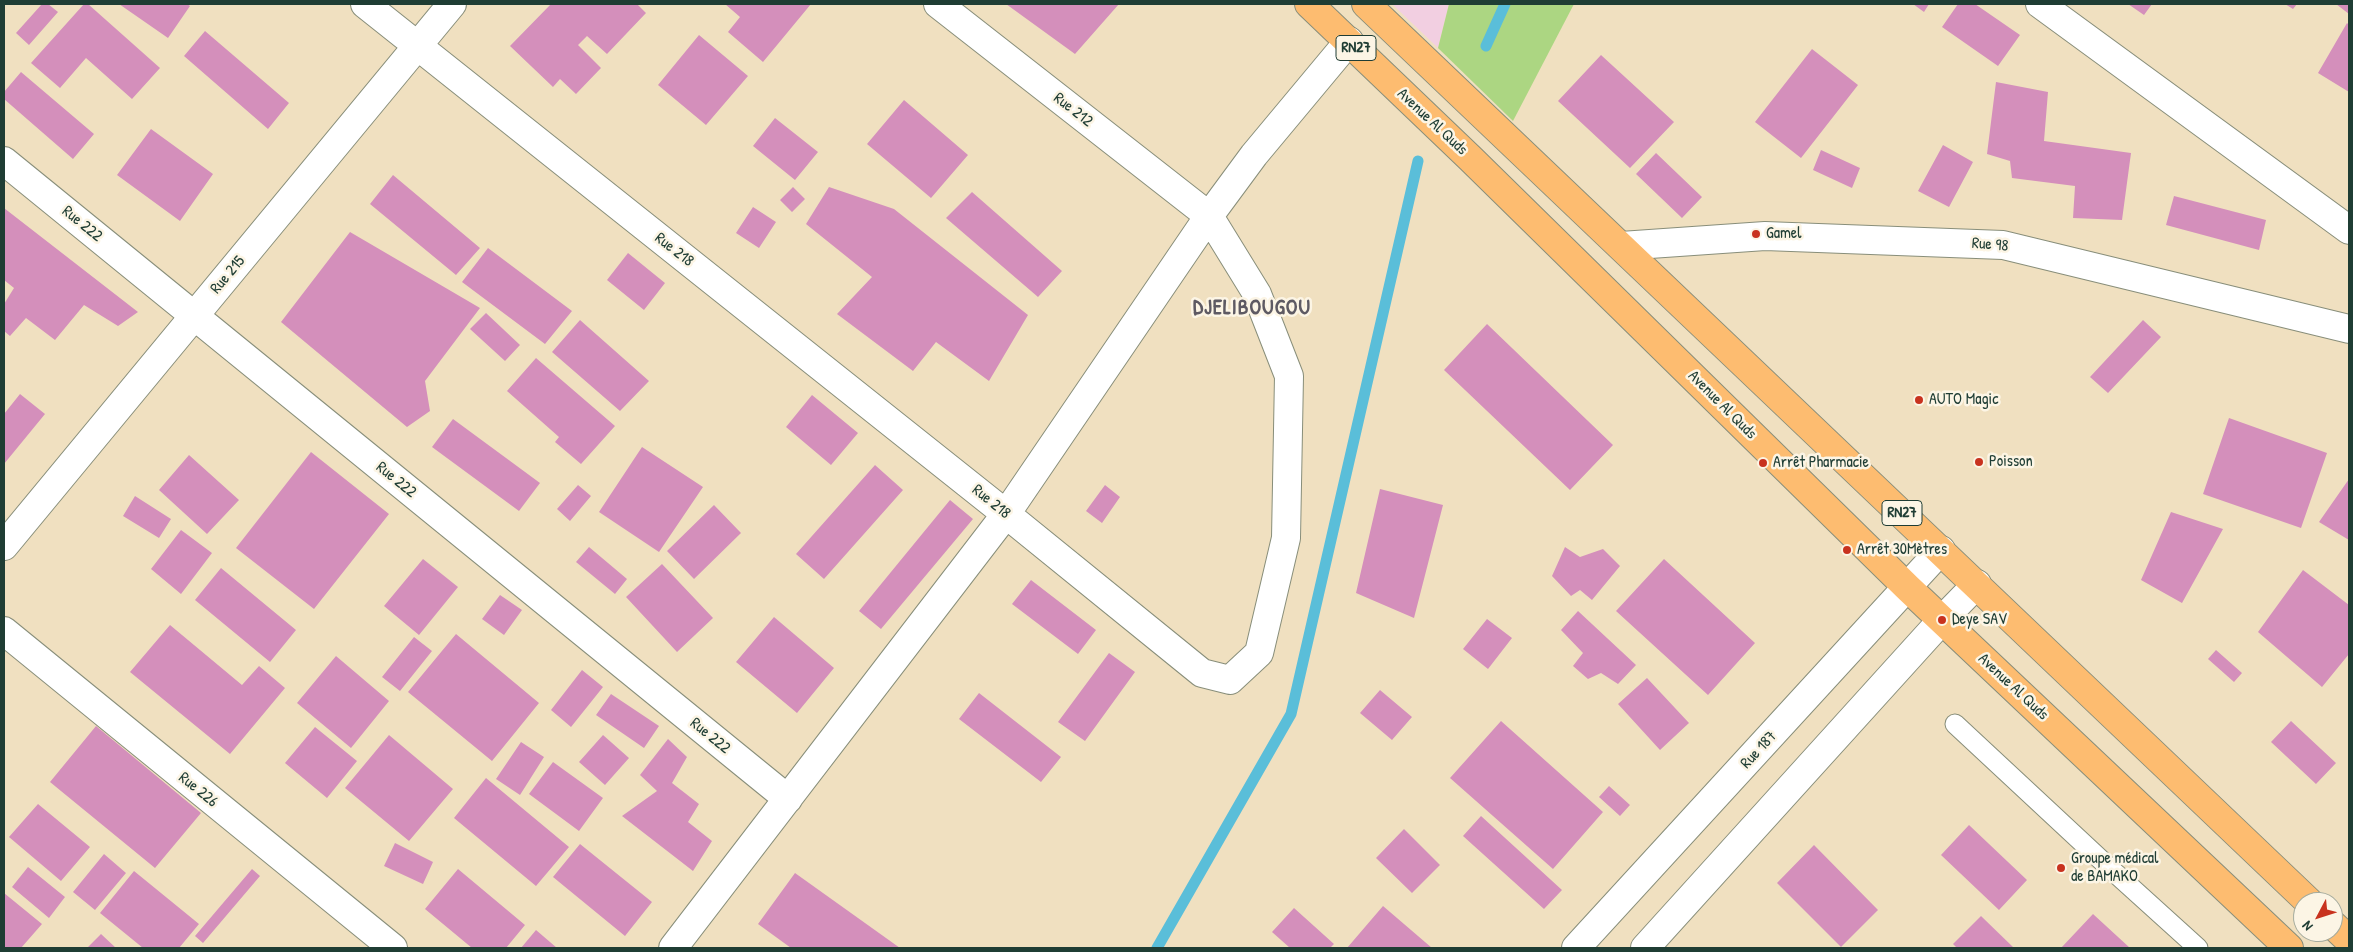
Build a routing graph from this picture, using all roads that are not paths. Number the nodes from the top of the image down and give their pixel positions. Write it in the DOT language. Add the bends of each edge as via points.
graph roads {
  1 [pos="365,4"];
  2 [pos="452,4"];
  3 [pos="938,4"];
  4 [pos="1309,4"];
  5 [pos="1366,4"];
  6 [pos="2040,4"];
  7 [pos="1349,41"];
  8 [pos="417,46"];
  9 [pos="4,161"];
  10 [pos="1209,216"];
  11 [pos="2349,230"];
  12 [pos="1621,246"];
  13 [pos="194,316"];
  14 [pos="2349,329"];
  15 [pos="1006,514"];
  16 [pos="4,546"];
  17 [pos="1941,550"];
  18 [pos="1977,584"];
  19 [pos="1908,588"];
  20 [pos="1942,620"];
  21 [pos="4,631"];
  22 [pos="1955,724"];
  23 [pos="788,800"];
  24 [pos="2299,892"];
  25 [pos="393,948"];
  26 [pos="673,948"];
  27 [pos="1576,948"];
  28 [pos="1645,948"];
  29 [pos="2198,948"];
  30 [pos="2289,948"];
  1 -- 8 [label="street, Rue 218"];
  2 -- 8 [label="street, Rue 215"];
  3 -- 10 [label="street, Rue 212"];
  4 -- 7 [label="main road, Avenue Al Quds / RN27"];
  5 -- 12 [label="main road, RN27"];
  6 -- 11 [label="street"];
  7 -- 10 [label="street" via="1254,155"];
  7 -- 19 [label="main road, Avenue Al Quds / RN27"];
  8 -- 13 [label="street, Rue 215"];
  8 -- 15 [label="street, Rue 218"];
  9 -- 13 [label="street, Rue 222"];
  10 -- 15 [label="street"];
  10 -- 15 [label="street, Rue 218" via="1257,294 1289,376 1286,538 1259,653 1230,680 1202,673"];
  12 -- 14 [label="street, Rue 98" via="1765,236 2003,244"];
  12 -- 17 [label="main road, RN27"];
  13 -- 16 [label="street, Rue 215"];
  13 -- 23 [label="street, Rue 222"];
  15 -- 23 [label="street"];
  17 -- 18 [label="main road, RN27"];
  17 -- 19 [label="street, Rue 187"];
  18 -- 20 [label="street"];
  18 -- 24 [label="main road, RN27"];
  19 -- 20 [label="main road, Avenue Al Quds / RN27"];
  19 -- 27 [label="street, Rue 187"];
  20 -- 28 [label="street"];
  20 -- 30 [label="main road, Avenue Al Quds / RN27"];
  21 -- 25 [label="street, Rue 226"];
  22 -- 29 [label="lane"];
  23 -- 26 [label="street"];
}
